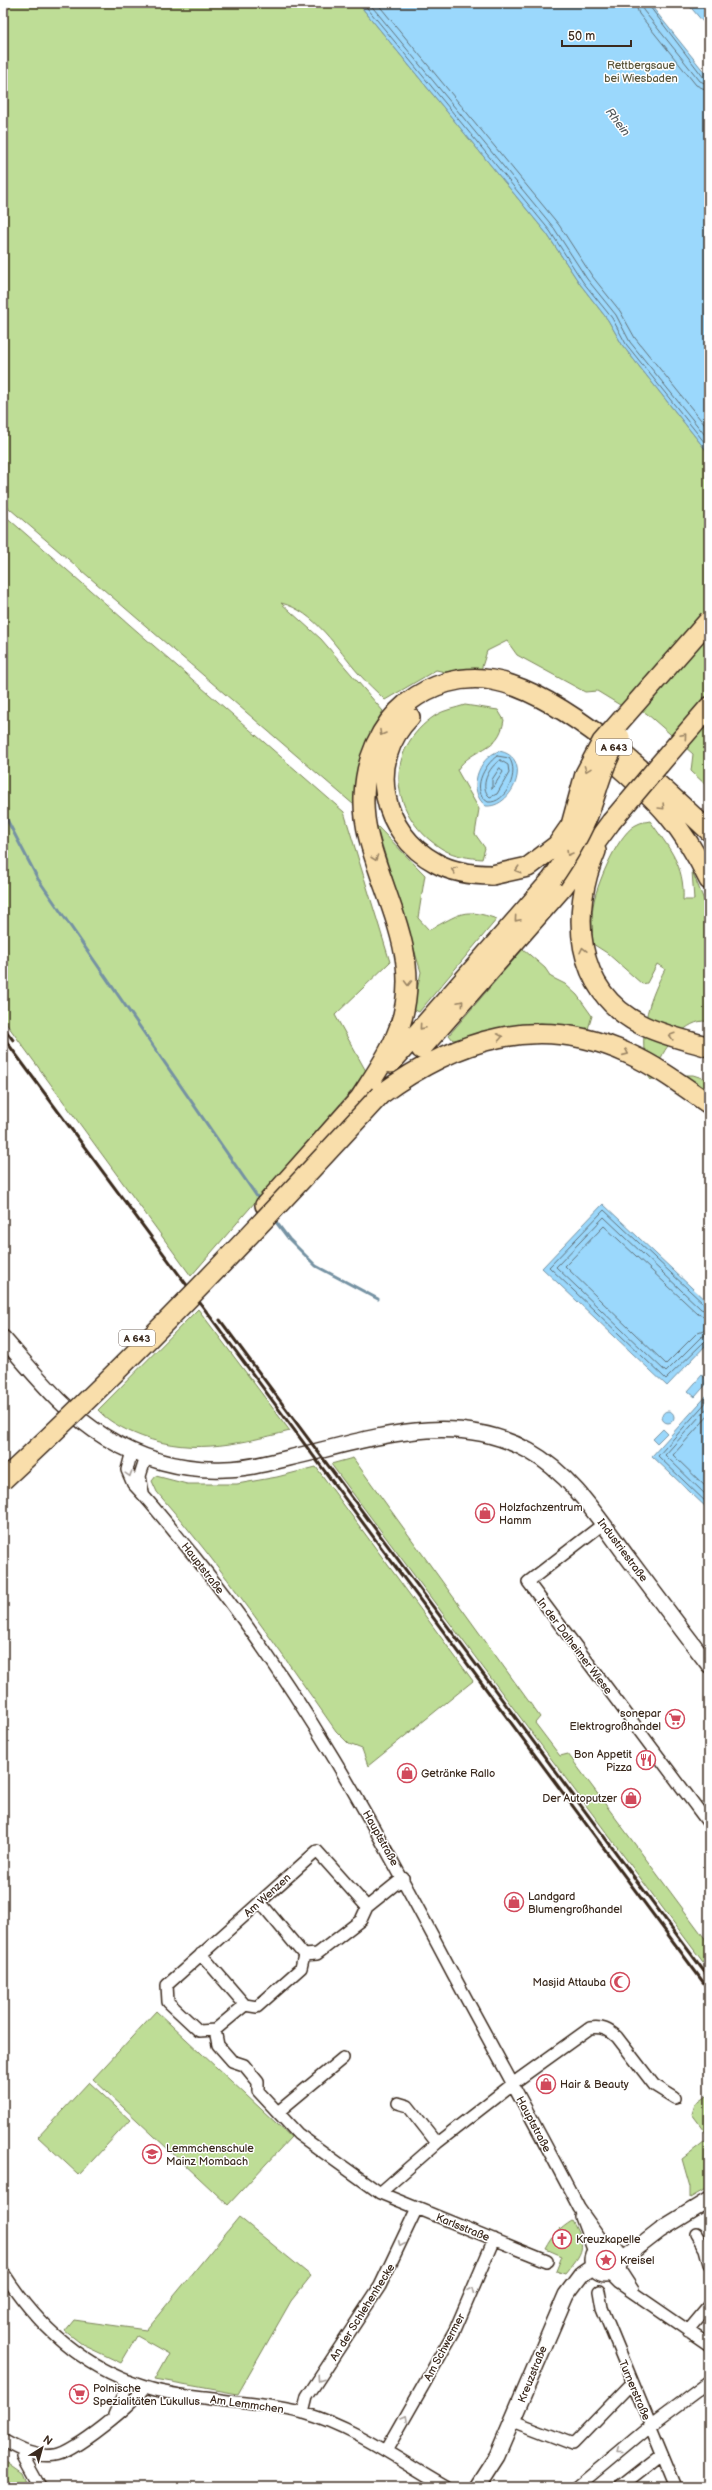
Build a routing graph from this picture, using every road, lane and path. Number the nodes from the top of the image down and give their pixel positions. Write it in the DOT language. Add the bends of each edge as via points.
graph roads {
  1 [pos="709,620"];
  2 [pos="709,635"];
  3 [pos="709,707"];
  4 [pos="559,717"];
  5 [pos="611,822"];
  6 [pos="709,832"];
  7 [pos="709,880"];
  8 [pos="709,1047"];
  9 [pos="380,1095"];
  10 [pos="360,1098"];
  11 [pos="709,1104"];
  12 [pos="3,1338"];
  13 [pos="132,1452"];
  14 [pos="146,1457"];
  15 [pos="3,1465"];
  16 [pos="3,1480"];
  17 [pos="143,1494"];
  18 [pos="603,1524"];
  19 [pos="709,1665"];
  20 [pos="709,1824"];
  21 [pos="403,1878"];
  22 [pos="260,1902"];
  23 [pos="366,1907"];
  24 [pos="201,1954"];
  25 [pos="304,1955"];
  26 [pos="245,2005"];
  27 [pos="215,2030"];
  28 [pos="343,2058"];
  29 [pos="512,2085"];
  30 [pos="674,2098"];
  31 [pos="398,2103"];
  32 [pos="278,2112"];
  33 [pos="437,2143"];
  34 [pos="380,2193"];
  35 [pos="709,2200"];
  36 [pos="417,2208"];
  37 [pos="660,2230"];
  38 [pos="696,2234"];
  39 [pos="494,2240"];
  40 [pos="601,2253"];
  41 [pos="547,2261"];
  42 [pos="709,2264"];
  43 [pos="616,2267"];
  44 [pos="3,2272"];
  45 [pos="599,2292"];
  46 [pos="709,2306"];
  47 [pos="688,2331"];
  48 [pos="709,2345"];
  49 [pos="129,2381"];
  50 [pos="709,2382"];
  51 [pos="632,2383"];
  52 [pos="144,2387"];
  53 [pos="302,2413"];
  54 [pos="112,2417"];
  55 [pos="513,2421"];
  56 [pos="650,2426"];
  57 [pos="3,2440"];
  58 [pos="23,2451"];
  59 [pos="386,2451"];
  60 [pos="662,2454"];
  61 [pos="40,2487"];
  62 [pos="446,2487"];
  63 [pos="477,2487"];
  64 [pos="577,2487"];
  65 [pos="620,2487"];
  66 [pos="676,2487"];
  1 -- 4 [label="highway, one-way, bridge" via="602,742 585,774 571,825 557,845 539,861 504,874 463,873 436,863 414,848 404,837 390,814 384,773 386,759 397,733 414,712 451,693 479,691 506,696"];
  2 -- 10 [label="highway, A 643, one-way, bridge" via="636,716 617,742 604,765 582,830 552,879"];
  5 -- 3 [label="highway, A 643, one-way, bridge"];
  4 -- 6 [label="highway" via="631,760"];
  4 -- 7 [label="highway, one-way" via="662,808 687,838"];
  4 -- 10 [label="highway, one-way" via="530,694 504,683 483,679 461,680 440,684 420,694 402,707 382,733 372,754 366,777 365,817 369,840 403,942 408,968 408,987 403,1019 394,1043"];
  8 -- 5 [label="highway, one-way" via="652,1029 628,1017 604,994 587,965 580,932 582,902 593,857"];
  9 -- 5 [label="highway, A 643, one-way" via="563,888"];
  9 -- 11 [label="highway, one-way" via="410,1073 456,1049 499,1037 536,1033 566,1035 609,1045 649,1064"];
  9 -- 16 [label="highway, A 643, bridge" via="194,1295 73,1415"];
  10 -- 15 [label="highway, A 643" via="198,1276"];
  12 -- 13 [label="main road, Industriestraße" via="70,1410 94,1430"];
  13 -- 14 [label="main road, Industriestraße"];
  13 -- 17 [label="street, Hauptstraße, one-way" via="128,1474"];
  14 -- 17 [label="street" via="140,1476"];
  14 -- 18 [label="main road, Industriestraße" via="179,1466 226,1469 266,1463 414,1430 460,1429 501,1439 531,1453 561,1475"];
  17 -- 21 [label="street, Hauptstraße" via="211,1577 288,1684 346,1775"];
  18 -- 19 [label="main road, Industriestraße"];
  18 -- 20 [label="street, In der Dalheimer Wiese" via="528,1582"];
  21 -- 23 [label="street"];
  21 -- 29 [label="street, Hauptstraße"];
  22 -- 23 [label="street, Am Wenzen" via="317,1851"];
  22 -- 24 [label="street, Am Wenzen"];
  22 -- 25 [label="street"];
  23 -- 25 [label="street" via="361,1920 317,1954"];
  24 -- 26 [label="street"];
  24 -- 27 [label="street, Am Wenzen" via="167,1985 168,2002 199,2031"];
  25 -- 26 [label="street" via="301,1968 257,2007"];
  26 -- 27 [label="street"];
  27 -- 32 [label="street, Karlsstraße" via="218,2045 232,2061 244,2065 258,2082 258,2091"];
  28 -- 32 [label="street"];
  29 -- 30 [label="street" via="585,2030 599,2027 618,2037 654,2085"];
  29 -- 33 [label="street"];
  29 -- 40 [label="street, Hauptstraße"];
  31 -- 33 [label="street" via="408,2106"];
  32 -- 34 [label="street, Karlsstraße" via="298,2134"];
  33 -- 34 [label="street"];
  34 -- 36 [label="street, Karlsstraße"];
  35 -- 37 [label="main road, Kreuzstraße"];
  36 -- 39 [label="street, Karlsstraße"];
  36 -- 53 [label="street, An der Schlehenhecke, one-way" via="380,2286 307,2397"];
  37 -- 40 [label="main road, Kreuzstraße"];
  37 -- 43 [label="main road, Kreuzstraße"];
  38 -- 42 [label="street" via="705,2249"];
  39 -- 41 [label="street, Karlsstraße"];
  59 -- 39 [label="street, Am Schwermer, one-way" via="455,2330"];
  40 -- 43 [label="main road, Hauptstraße" via="618,2253"];
  40 -- 43 [label="main road, Hauptstraße" via="599,2271"];
  40 -- 55 [label="main road, Kreuzstraße" via="566,2295"];
  43 -- 47 [label="street, Hauptstraße" via="635,2293"];
  44 -- 49 [label="street, Am Lemmchen" via="29,2310 50,2332 85,2359"];
  45 -- 51 [label="street, Turnerstraße" via="602,2308"];
  46 -- 47 [label="street"];
  47 -- 48 [label="street, Hauptstraße"];
  49 -- 52 [label="street, Am Lemmchen"];
  49 -- 54 [label="street"];
  50 -- 56 [label="street"];
  51 -- 55 [label="street" via="573,2444"];
  51 -- 56 [label="street, Turnerstraße"];
  52 -- 53 [label="street, Am Lemmchen"];
  52 -- 54 [label="street" via="136,2398"];
  53 -- 59 [label="street, Am Lemmchen" via="341,2426"];
  54 -- 58 [label="street" via="63,2453 45,2456"];
  55 -- 63 [label="main road, Kreuzstraße" via="497,2456"];
  56 -- 60 [label="street, Turnerstraße"];
  56 -- 64 [label="street, one-way"];
  57 -- 58 [label="street"];
  58 -- 61 [label="street" via="23,2456"];
  59 -- 62 [label="street, Am Lemmchen"];
  60 -- 65 [label="street"];
  60 -- 66 [label="street, Turnerstraße"];
}
